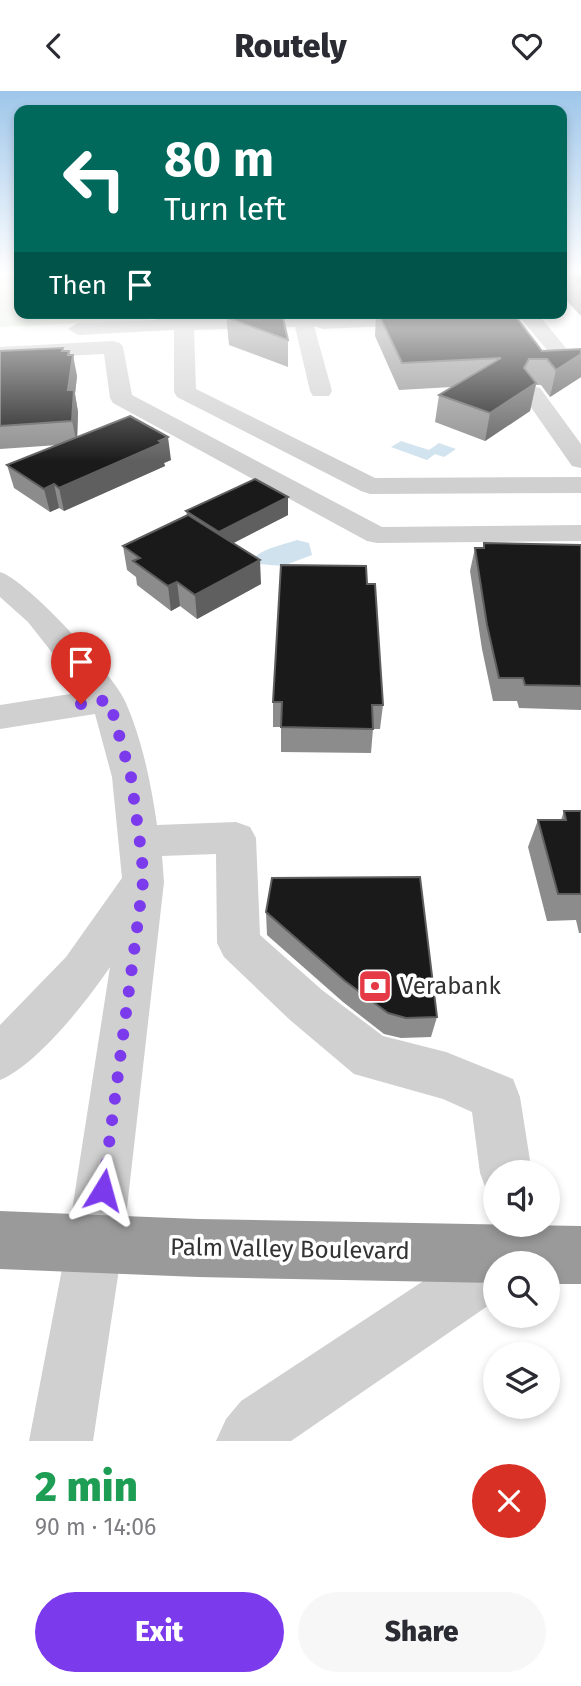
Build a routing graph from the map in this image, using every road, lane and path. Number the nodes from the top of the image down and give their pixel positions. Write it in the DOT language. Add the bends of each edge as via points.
graph roads {
  1 [pos="173,336"];
  2 [pos="316,336"];
  3 [pos="546,336"];
  4 [pos="0,353"];
  5 [pos="565,359"];
  6 [pos="321,391"];
  7 [pos="532,393"];
  8 [pos="581,417"];
  9 [pos="550,418"];
  10 [pos="581,461"];
  11 [pos="581,485"];
  12 [pos="581,533"];
  13 [pos="0,581"];
  14 [pos="108,700"];
  15 [pos="0,717"];
  16 [pos="141,861"];
  17 [pos="0,1057"];
  18 [pos="504,1160"];
  19 [pos="0,1240"];
  20 [pos="95,1243"];
  21 [pos="483,1252"];
  22 [pos="560,1254"];
  23 [pos="581,1255"];
  24 [pos="483,1269"];
  25 [pos="61,1441"];
  26 [pos="248,1441"];
  1 -- 11 [label="street" via="185,392 370,486"];
  2 -- 6 [label="street"];
  3 -- 5 [label="street"];
  4 -- 12 [label="street" via="113,347 121,398 377,535"];
  7 -- 9 [label="street"];
  8 -- 9 [label="street"];
  9 -- 10 [label="street"];
  13 -- 14 [label="street" via="39,615"];
  14 -- 15 [label="street"];
  14 -- 16 [label="street" via="131,777"];
  16 -- 17 [label="street" via="82,971"];
  16 -- 18 [label="street" via="236,838 239,943 370,1057 446,1076 495,1097"];
  16 -- 20 [label="street"];
  19 -- 20 [label="highway, Palm Valley Boulevard"];
  20 -- 21 [label="highway, Palm Valley Boulevard"];
  20 -- 25 [label="street"];
  22 -- 23 [label="highway, Palm Valley Boulevard"];
  24 -- 26 [label="street" via="263,1423"];
}
